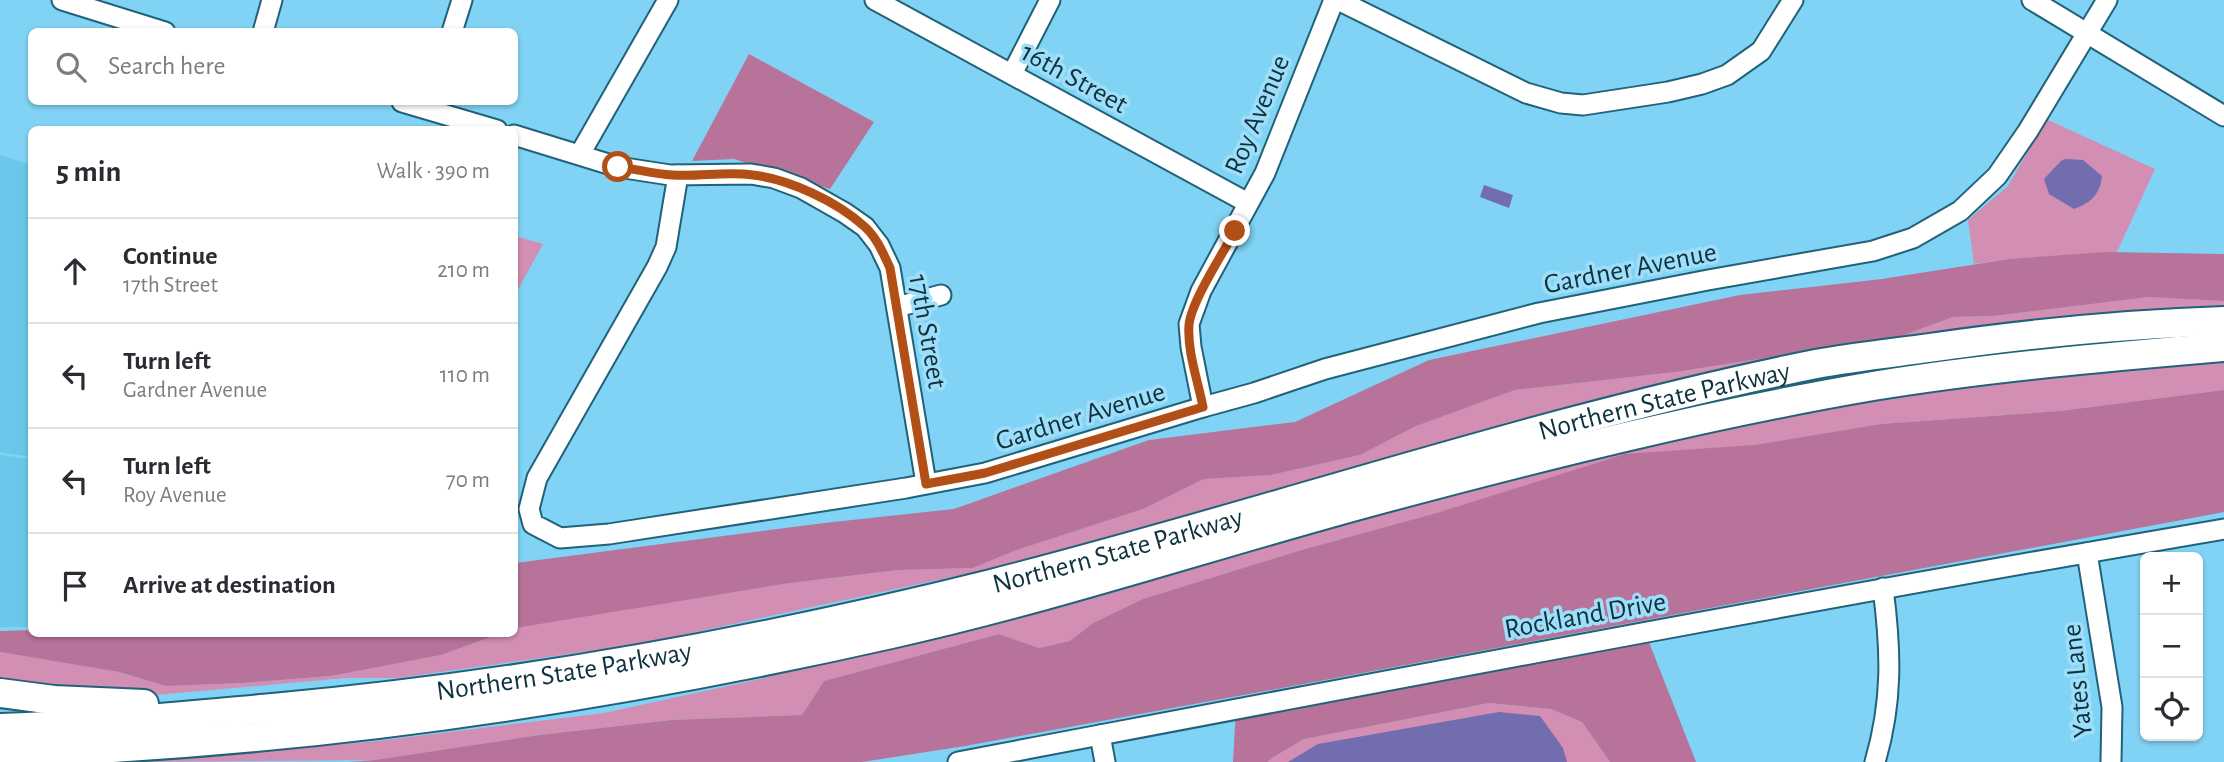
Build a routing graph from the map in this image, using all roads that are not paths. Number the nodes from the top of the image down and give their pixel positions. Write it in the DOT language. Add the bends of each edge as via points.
graph roads {
  1 [pos="62,0"];
  2 [pos="272,0"];
  3 [pos="462,0"];
  4 [pos="668,0"];
  5 [pos="875,0"];
  6 [pos="1050,0"];
  7 [pos="1336,0"];
  8 [pos="1793,0"];
  9 [pos="2032,0"];
  10 [pos="2107,0"];
  11 [pos="152,28"];
  12 [pos="265,28"];
  13 [pos="453,28"];
  14 [pos="2087,33"];
  15 [pos="1012,74"];
  16 [pos="430,106"];
  17 [pos="2224,116"];
  18 [pos="486,126"];
  19 [pos="518,136"];
  20 [pos="580,154"];
  21 [pos="678,175"];
  22 [pos="1248,203"];
  23 [pos="941,295"];
  24 [pos="897,307"];
  25 [pos="2224,321"];
  26 [pos="2224,347"];
  27 [pos="1203,407"];
  28 [pos="926,484"];
  29 [pos="2224,529"];
  30 [pos="2087,552"];
  31 [pos="1883,588"];
  32 [pos="0,693"];
  33 [pos="270,708"];
  34 [pos="0,728"];
  35 [pos="1100,735"];
  36 [pos="221,739"];
  37 [pos="0,753"];
  38 [pos="108,762"];
  39 [pos="958,762"];
  40 [pos="1105,762"];
  41 [pos="1875,762"];
  42 [pos="2111,762"];
  1 -- 11 [label="street"];
  2 -- 12 [label="street"];
  3 -- 13 [label="street"];
  4 -- 20 [label="street"];
  5 -- 15 [label="street, 16th Street"];
  6 -- 15 [label="street"];
  7 -- 8 [label="street" via="1526,93 1583,105 1668,92 1727,75 1760,51"];
  7 -- 22 [label="street, Roy Avenue" via="1265,173"];
  9 -- 14 [label="street"];
  10 -- 14 [label="street, Gardner Avenue"];
  14 -- 17 [label="street"];
  14 -- 27 [label="street, Gardner Avenue" via="1997,176 1960,211 1913,237 1873,251 1539,313 1325,369"];
  15 -- 22 [label="street, 16th Street"];
  16 -- 18 [label="street"];
  19 -- 20 [label="street, 17th Street"];
  20 -- 21 [label="street, 17th Street" via="618,167"];
  21 -- 24 [label="street, 17th Street" via="774,178 845,213 879,244 890,268"];
  21 -- 28 [label="street, Gardner Avenue" via="666,247 537,478 529,509 533,524 560,538 609,534"];
  22 -- 27 [label="street, Roy Avenue" via="1189,324"];
  23 -- 24 [label="street"];
  24 -- 28 [label="street, 17th Street"];
  25 -- 33 [label="highway, Northern State Parkway" via="2031,334 1820,363 1611,412 996,582 818,625 542,676"];
  26 -- 36 [label="highway, Northern State Parkway" via="2038,363 1872,386 1548,456 1005,606 836,646 529,703"];
  27 -- 28 [label="street, Gardner Avenue" via="985,473"];
  29 -- 30 [label="street, Rockland Drive"];
  30 -- 31 [label="street, Rockland Drive"];
  30 -- 42 [label="street, Yates Lane" via="2112,707"];
  31 -- 35 [label="street, Rockland Drive"];
  31 -- 41 [label="street" via="1890,674 1888,711"];
  32 -- 33 [label="highway" via="81,702"];
  33 -- 34 [label="highway, Northern State Parkway"];
  35 -- 39 [label="street, Rockland Drive"];
  35 -- 40 [label="street"];
  36 -- 37 [label="highway, Northern State Parkway"];
  36 -- 38 [label="highway"];
}
